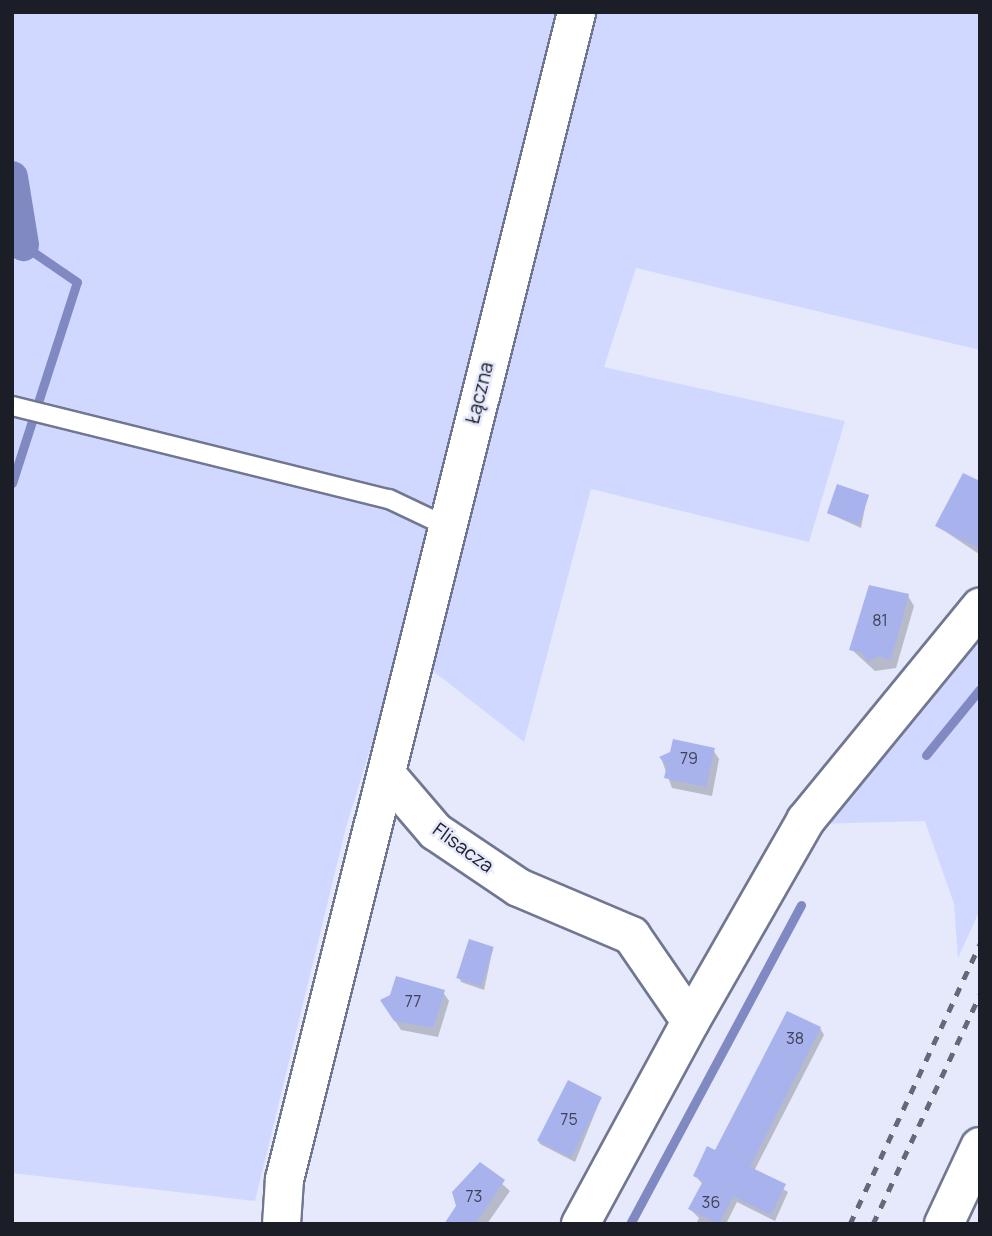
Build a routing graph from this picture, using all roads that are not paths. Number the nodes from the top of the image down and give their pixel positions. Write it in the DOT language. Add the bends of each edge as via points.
graph roads {
  1 [pos="576,12"];
  2 [pos="12,407"];
  3 [pos="446,526"];
  4 [pos="980,606"];
  5 [pos="387,775"];
  6 [pos="690,1021"];
  7 [pos="980,1147"];
  8 [pos="281,1224"];
  9 [pos="580,1224"];
  10 [pos="944,1224"];
  1 -- 3 [label="street, Łączna"];
  2 -- 3 [label="lane" via="388,499"];
  3 -- 5 [label="street, Łączna"];
  4 -- 6 [label="street" via="805,820"];
  5 -- 6 [label="street, Flisacza" via="435,831 518,887 631,935"];
  5 -- 8 [label="street" via="284,1179"];
  6 -- 9 [label="street"];
  7 -- 10 [label="street"];
}
